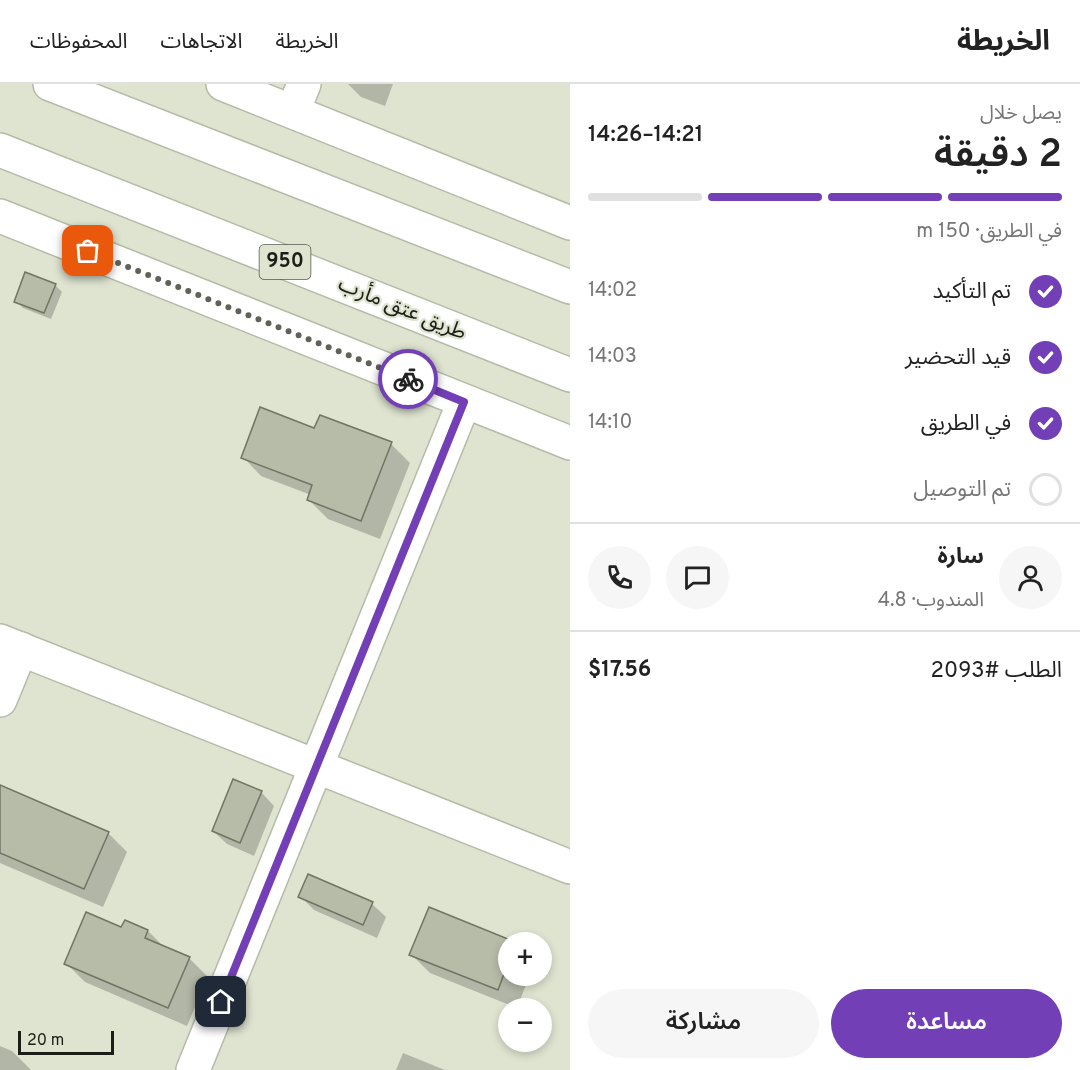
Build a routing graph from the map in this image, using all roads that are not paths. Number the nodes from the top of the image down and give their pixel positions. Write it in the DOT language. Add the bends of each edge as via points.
graph roads {
  1 [pos="50,84"];
  2 [pos="223,84"];
  3 [pos="299,98"];
  4 [pos="0,150"];
  5 [pos="0,216"];
  6 [pos="570,223"];
  7 [pos="570,287"];
  8 [pos="570,375"];
  9 [pos="464,402"];
  10 [pos="570,443"];
  11 [pos="10,645"];
  12 [pos="0,700"];
  13 [pos="316,765"];
  14 [pos="570,867"];
  15 [pos="197,1069"];
  1 -- 7 [label="street"];
  2 -- 3 [label="street"];
  3 -- 6 [label="street"];
  4 -- 8 [label="street, طريق عتق مأرب / 950"];
  5 -- 9 [label="street"];
  9 -- 10 [label="street"];
  9 -- 13 [label="street"];
  11 -- 12 [label="street"];
  11 -- 13 [label="street"];
  13 -- 14 [label="street"];
  13 -- 15 [label="street"];
}
